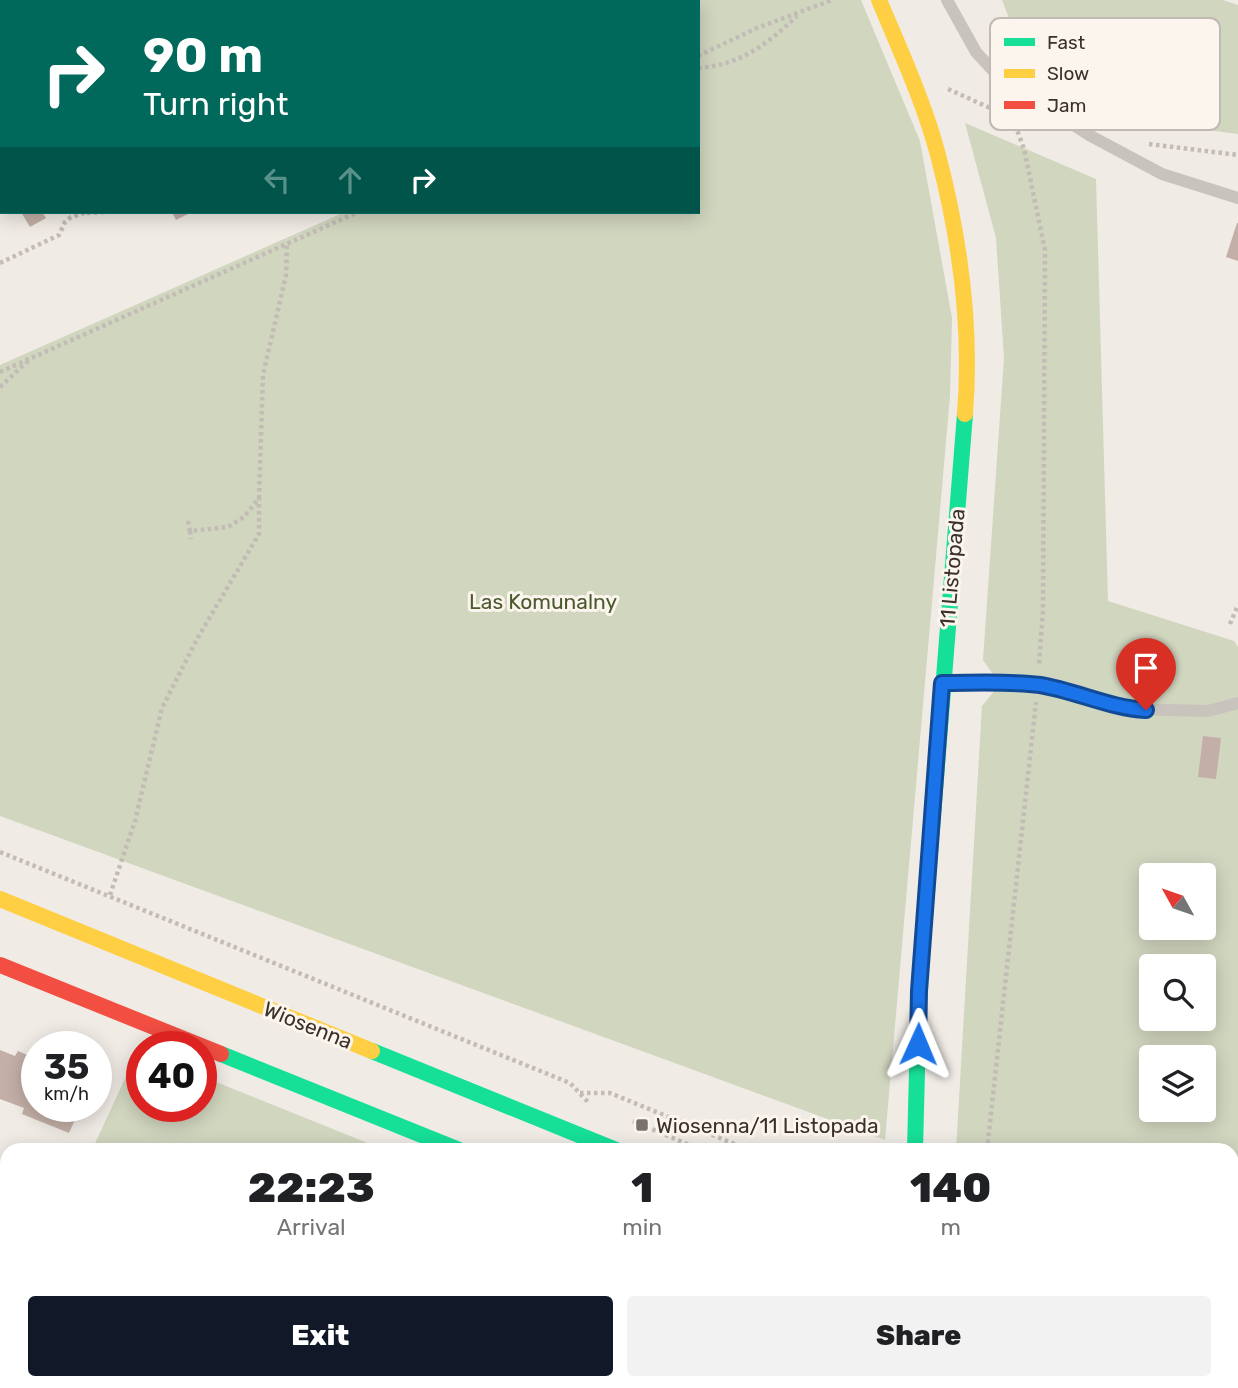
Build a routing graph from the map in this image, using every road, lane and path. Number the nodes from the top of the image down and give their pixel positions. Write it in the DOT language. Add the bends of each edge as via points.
graph roads {
  1 [pos="832,0"];
  2 [pos="879,0"];
  3 [pos="947,0"];
  4 [pos="798,14"];
  5 [pos="700,55"];
  6 [pos="990,67"];
  7 [pos="700,68"];
  8 [pos="0,91"];
  9 [pos="0,99"];
  10 [pos="1017,130"];
  11 [pos="1081,130"];
  12 [pos="1141,142"];
  13 [pos="1238,155"];
  14 [pos="1238,198"];
  15 [pos="83,214"];
  16 [pos="354,214"];
  17 [pos="287,244"];
  18 [pos="0,263"];
  19 [pos="31,358"];
  20 [pos="0,372"];
  21 [pos="0,387"];
  22 [pos="259,498"];
  23 [pos="188,521"];
  24 [pos="190,531"];
  25 [pos="191,539"];
  26 [pos="1238,605"];
  27 [pos="1230,624"];
  28 [pos="942,683"];
  29 [pos="1037,685"];
  30 [pos="1238,703"];
  31 [pos="0,852"];
  32 [pos="110,895"];
  33 [pos="0,899"];
  34 [pos="0,965"];
  35 [pos="579,1093"];
  36 [pos="599,1108"];
  37 [pos="631,1121"];
  38 [pos="441,1143"];
  39 [pos="600,1143"];
  40 [pos="684,1143"];
  41 [pos="732,1143"];
  42 [pos="915,1143"];
  43 [pos="988,1143"];
  1 -- 4 [label="path"];
  2 -- 28 [label="main road, 11 Listopada" via="938,153 967,315 966,409"];
  3 -- 6 [label="lane" via="976,52"];
  4 -- 5 [label="path"];
  4 -- 7 [label="path" via="743,58"];
  8 -- 9 [label="path"];
  10 -- 29 [label="path" via="1045,250 1043,610"];
  11 -- 14 [label="lane" via="1162,174"];
  12 -- 13 [label="path"];
  15 -- 18 [label="path" via="71,217 58,234"];
  16 -- 17 [label="path"];
  17 -- 19 [label="path"];
  17 -- 22 [label="path" via="286,275 263,374"];
  19 -- 20 [label="path"];
  19 -- 21 [label="path"];
  22 -- 24 [label="path" via="244,517 228,527"];
  22 -- 32 [label="path" via="259,534 162,708 135,821"];
  23 -- 24 [label="path"];
  24 -- 25 [label="path"];
  26 -- 27 [label="path"];
  28 -- 29 [label="lane"];
  28 -- 42 [label="main road, 11 Listopada" via="919,991"];
  29 -- 30 [label="lane" via="1126,709 1208,711"];
  29 -- 43 [label="path"];
  31 -- 32 [label="path"];
  32 -- 35 [label="path" via="570,1083"];
  33 -- 39 [label="main road, Wiosenna"];
  34 -- 38 [label="main road"];
  35 -- 36 [label="path"];
  35 -- 41 [label="path" via="610,1093"];
  37 -- 40 [label="path"];
}
